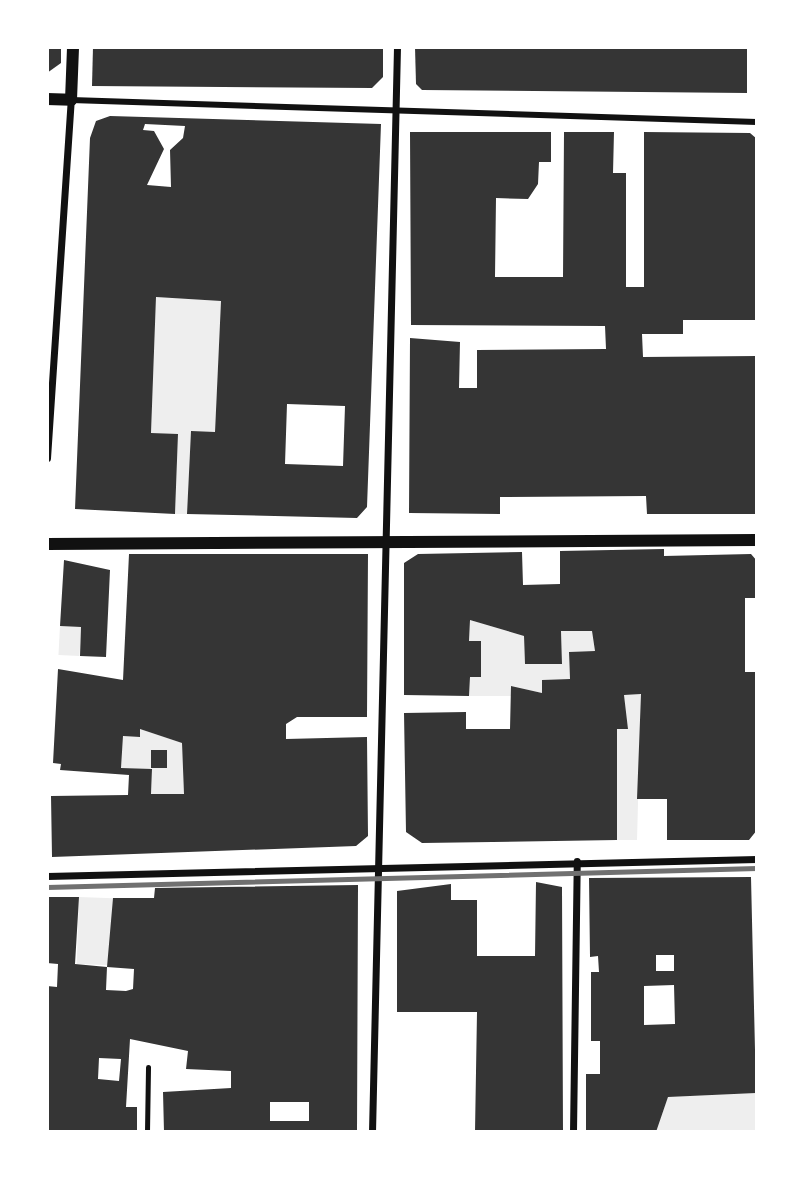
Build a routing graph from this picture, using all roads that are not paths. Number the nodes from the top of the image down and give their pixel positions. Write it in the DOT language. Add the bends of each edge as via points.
graph roads {
  1 [pos="73,47"];
  2 [pos="397,47"];
  3 [pos="47,99"];
  4 [pos="71,100"];
  5 [pos="396,112"];
  6 [pos="757,122"];
  7 [pos="50,365"];
  8 [pos="47,458"];
  9 [pos="757,540"];
  10 [pos="383,542"];
  11 [pos="47,544"];
  12 [pos="757,859"];
  13 [pos="577,861"];
  14 [pos="381,863"];
  15 [pos="47,876"];
  16 [pos="148,1067"];
  17 [pos="147,1132"];
  18 [pos="372,1132"];
  19 [pos="573,1132"];
  1 -- 4 [label="street"];
  2 -- 5 [label="street"];
  3 -- 4 [label="street"];
  4 -- 5 [label="street"];
  4 -- 7 [label="street"];
  5 -- 6 [label="street"];
  5 -- 10 [label="street"];
  7 -- 8 [label="street"];
  9 -- 10 [label="street"];
  10 -- 11 [label="street"];
  10 -- 14 [label="street"];
  12 -- 13 [label="street"];
  13 -- 14 [label="street"];
  13 -- 19 [label="street"];
  14 -- 15 [label="street"];
  14 -- 18 [label="street"];
  16 -- 17 [label="lane"];
}
